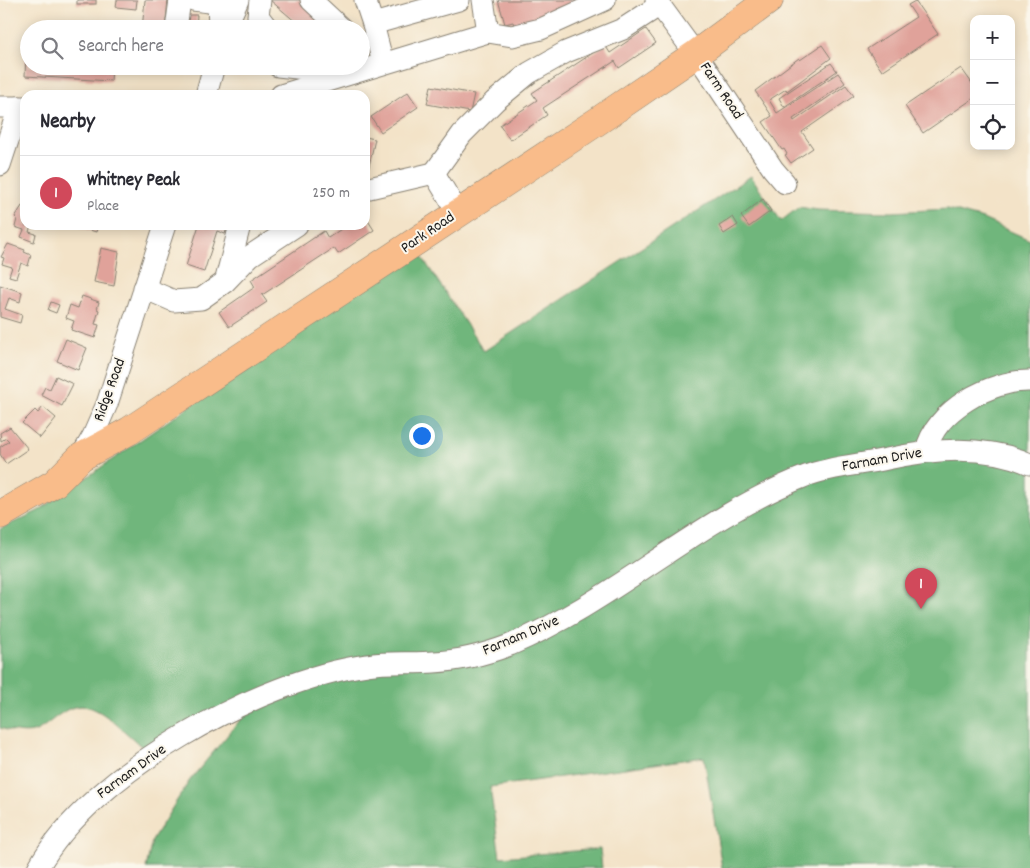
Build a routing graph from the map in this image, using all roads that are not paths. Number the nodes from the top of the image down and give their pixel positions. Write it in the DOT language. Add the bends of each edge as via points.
graph roads {
  1 [pos="180,0"];
  2 [pos="193,0"];
  3 [pos="260,0"];
  4 [pos="311,0"];
  5 [pos="366,0"];
  6 [pos="459,0"];
  7 [pos="483,0"];
  8 [pos="605,0"];
  9 [pos="769,0"];
  10 [pos="225,1"];
  11 [pos="658,3"];
  12 [pos="177,20"];
  13 [pos="221,20"];
  14 [pos="225,20"];
  15 [pos="261,20"];
  16 [pos="332,20"];
  17 [pos="373,24"];
  18 [pos="488,32"];
  19 [pos="696,54"];
  20 [pos="383,63"];
  21 [pos="370,65"];
  22 [pos="212,75"];
  23 [pos="320,75"];
  24 [pos="207,90"];
  25 [pos="291,90"];
  26 [pos="15,107"];
  27 [pos="0,166"];
  28 [pos="434,173"];
  29 [pos="785,183"];
  30 [pos="370,188"];
  31 [pos="458,213"];
  32 [pos="163,230"];
  33 [pos="239,230"];
  34 [pos="289,230"];
  35 [pos="225,282"];
  36 [pos="144,288"];
  37 [pos="1030,381"];
  38 [pos="926,451"];
  39 [pos="1027,455"];
  40 [pos="81,457"];
  41 [pos="0,515"];
  42 [pos="38,868"];
  1 -- 12 [label="street"];
  2 -- 10 [label="street"];
  3 -- 15 [label="street" via="258,16"];
  4 -- 16 [label="street"];
  5 -- 17 [label="street"];
  6 -- 17 [label="street"];
  7 -- 18 [label="street"];
  8 -- 18 [label="street" via="541,29 512,36"];
  9 -- 19 [label="main road, Park Road"];
  10 -- 13 [label="street"];
  10 -- 14 [label="street"];
  11 -- 19 [label="street, Farm Road"];
  11 -- 28 [label="street" via="623,29 566,52 528,73 495,100 462,134"];
  17 -- 20 [label="street"];
  18 -- 20 [label="street"];
  19 -- 29 [label="street, Farm Road"];
  19 -- 31 [label="main road, Park Road"];
  20 -- 21 [label="street"];
  22 -- 24 [label="street"];
  23 -- 25 [label="street"];
  26 -- 27 [label="street"];
  28 -- 30 [label="street"];
  28 -- 31 [label="street"];
  31 -- 40 [label="main road, Park Road" via="129,431"];
  32 -- 36 [label="street, Ridge Road"];
  33 -- 35 [label="street"];
  34 -- 35 [label="street" via="250,256"];
  35 -- 36 [label="street" via="201,299 174,301"];
  36 -- 40 [label="street, Ridge Road" via="107,404"];
  37 -- 38 [label="street" via="1006,383 962,405 942,421 929,440"];
  38 -- 39 [label="street, Farnam Drive"];
  38 -- 42 [label="street, Farnam Drive" via="832,469 793,482 712,524 574,613 508,645 453,660 368,664 349,668 286,687 231,710 176,741 100,795 69,824"];
  40 -- 41 [label="main road, Ridge Road" via="55,483"];
}
